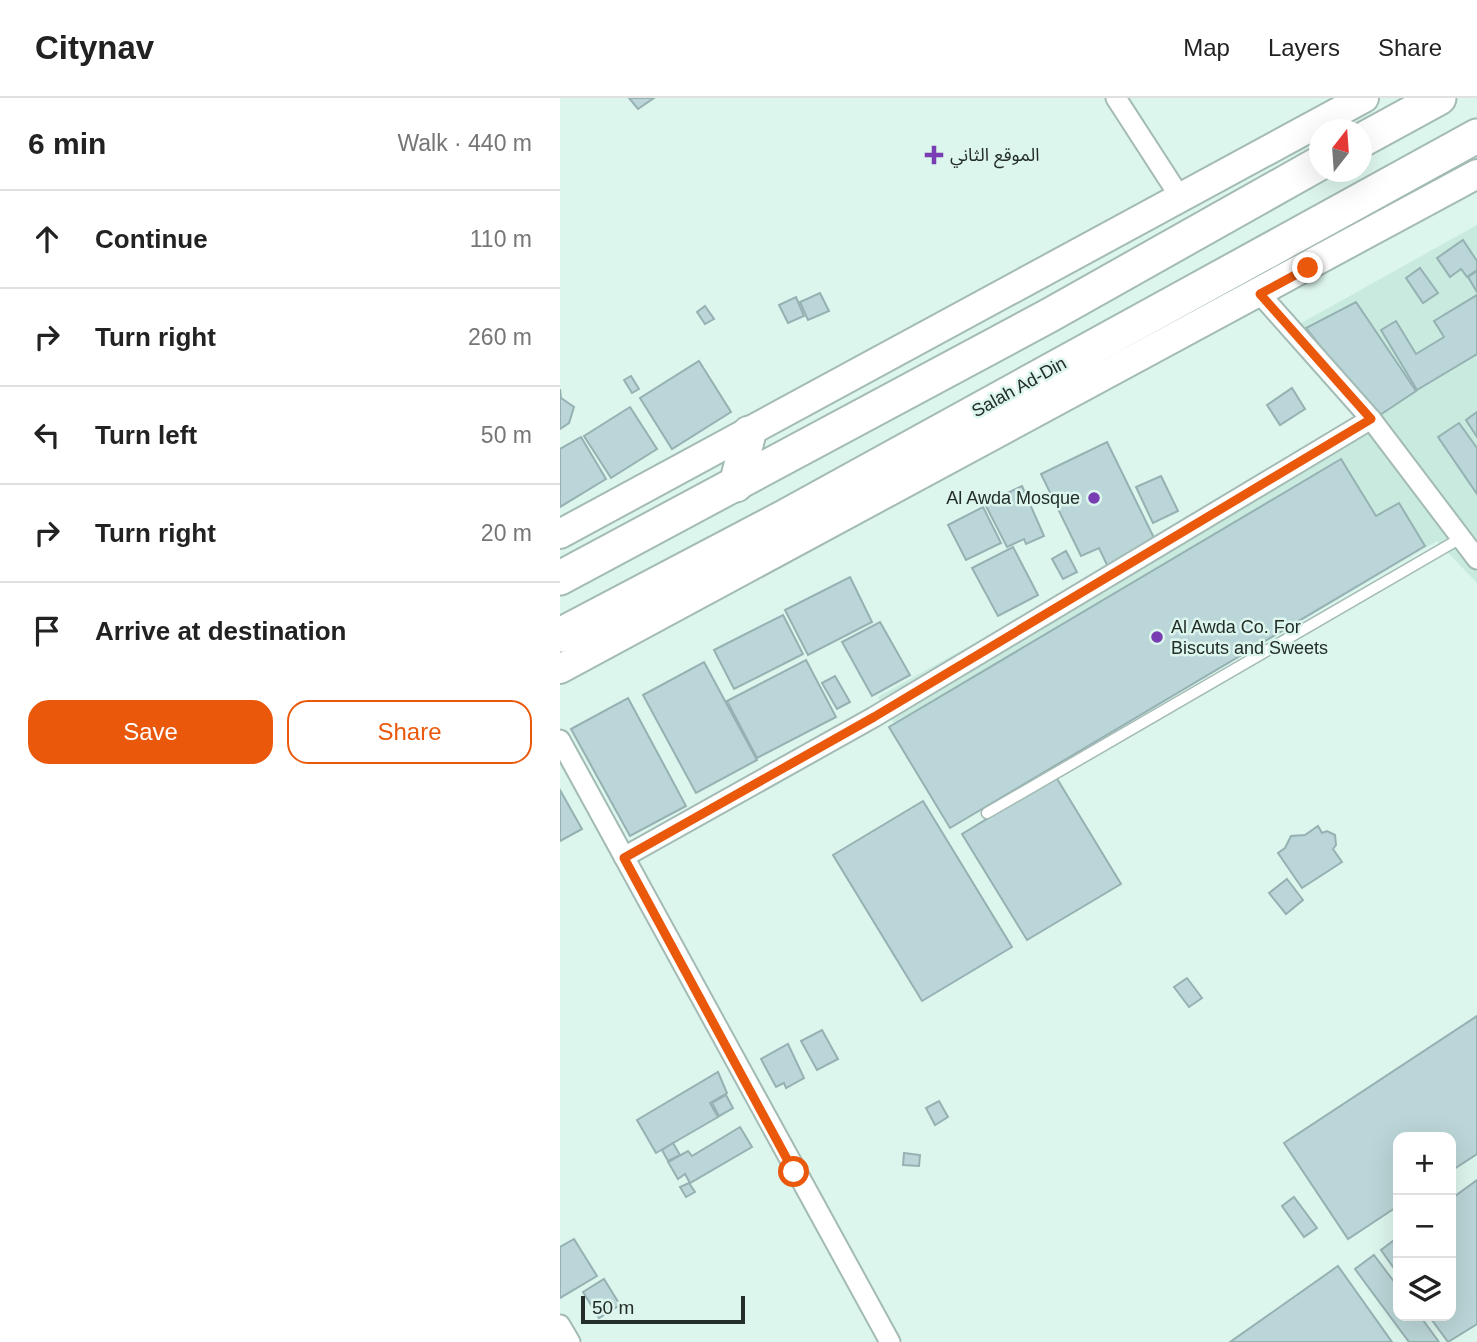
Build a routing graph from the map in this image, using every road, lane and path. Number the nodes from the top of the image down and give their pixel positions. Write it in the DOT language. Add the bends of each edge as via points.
graph roads {
  1 [pos="1116,98"];
  2 [pos="1364,98"];
  3 [pos="1440,98"];
  4 [pos="1372,135"];
  5 [pos="1477,136"];
  6 [pos="1309,169"];
  7 [pos="1477,174"];
  8 [pos="1180,197"];
  9 [pos="1260,294"];
  10 [pos="1371,419"];
  11 [pos="749,433"];
  12 [pos="736,485"];
  13 [pos="560,534"];
  14 [pos="1461,538"];
  15 [pos="1477,559"];
  16 [pos="560,578"];
  17 [pos="560,635"];
  18 [pos="560,669"];
  19 [pos="560,740"];
  20 [pos="987,813"];
  21 [pos="624,858"];
  22 [pos="560,1325"];
  23 [pos="570,1342"];
  24 [pos="890,1342"];
  1 -- 8 [label="street"];
  2 -- 8 [label="main road"];
  3 -- 4 [label="highway"];
  5 -- 17 [label="highway, Salah Ad-Din" via="796,511"];
  6 -- 12 [label="highway"];
  7 -- 9 [label="main road"];
  8 -- 11 [label="main road"];
  9 -- 10 [label="street"];
  9 -- 18 [label="main road"];
  10 -- 14 [label="street"];
  10 -- 21 [label="street" via="874,717"];
  11 -- 12 [label="highway"];
  11 -- 13 [label="main road"];
  12 -- 16 [label="highway"];
  14 -- 15 [label="street"];
  14 -- 20 [label="lane"];
  19 -- 21 [label="street"];
  21 -- 24 [label="street"];
  22 -- 23 [label="street"];
}
